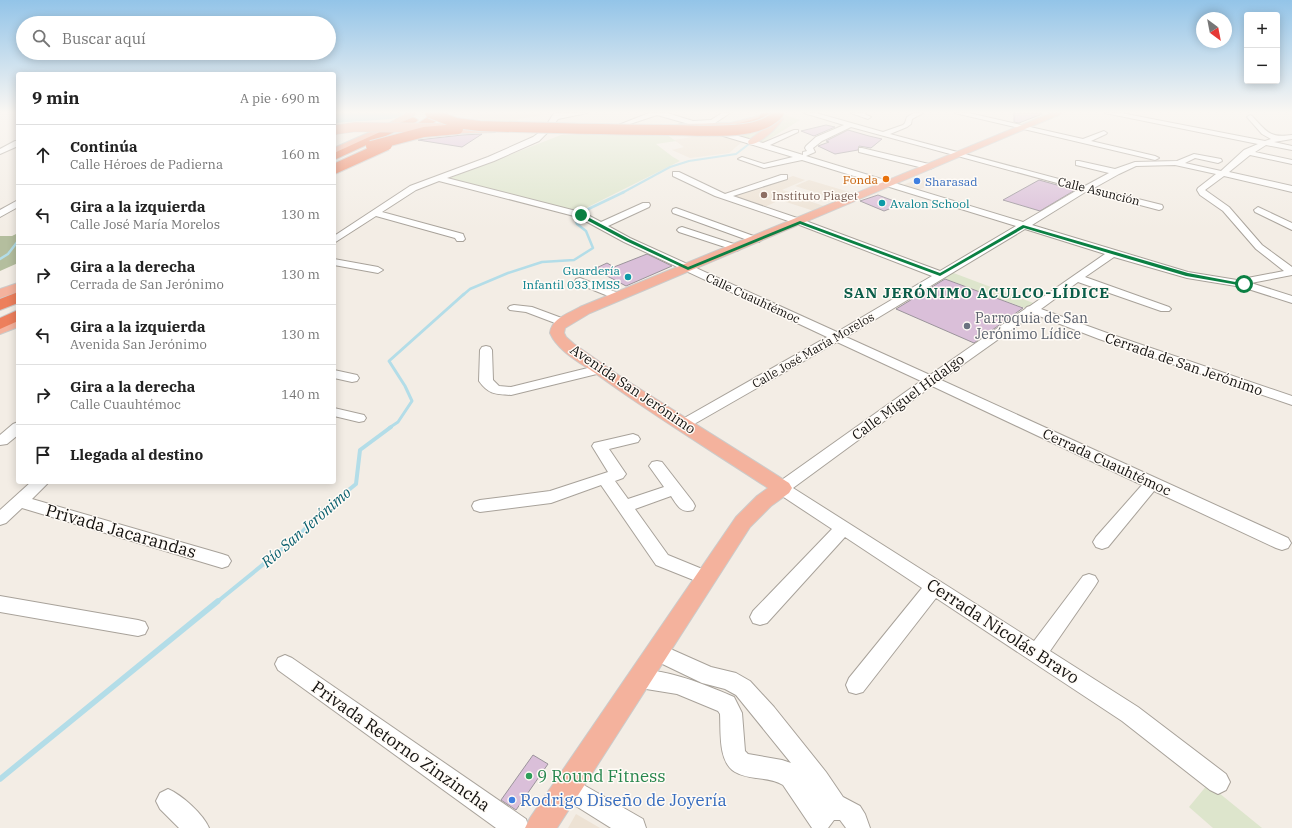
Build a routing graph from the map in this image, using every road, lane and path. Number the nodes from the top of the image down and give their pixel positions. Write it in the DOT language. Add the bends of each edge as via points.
graph roads {
  1 [pos="347,152"];
  2 [pos="359,152"];
  3 [pos="372,152"];
  4 [pos="375,152"];
  5 [pos="508,152"];
  6 [pos="786,152"];
  7 [pos="810,152"];
  8 [pos="869,152"];
  9 [pos="947,152"];
  10 [pos="967,152"];
  11 [pos="1124,152"];
  12 [pos="1247,152"];
  13 [pos="959,155"];
  14 [pos="803,156"];
  15 [pos="1142,156"];
  16 [pos="336,157"];
  17 [pos="742,159"];
  18 [pos="1218,161"];
  19 [pos="336,162"];
  20 [pos="1292,162"];
  21 [pos="1079,163"];
  22 [pos="1152,163"];
  23 [pos="1178,164"];
  24 [pos="930,167"];
  25 [pos="336,168"];
  26 [pos="336,168"];
  27 [pos="1116,172"];
  28 [pos="1223,173"];
  29 [pos="676,174"];
  30 [pos="784,177"];
  31 [pos="437,178"];
  32 [pos="887,185"];
  33 [pos="1087,188"];
  34 [pos="1292,189"];
  35 [pos="726,196"];
  36 [pos="16,204"];
  37 [pos="646,205"];
  38 [pos="1159,207"];
  39 [pos="1258,210"];
  40 [pos="676,211"];
  41 [pos="2,212"];
  42 [pos="375,213"];
  43 [pos="800,222"];
  44 [pos="601,226"];
  45 [pos="1023,226"];
  46 [pos="1292,228"];
  47 [pos="682,230"];
  48 [pos="336,239"];
  49 [pos="460,239"];
  50 [pos="756,240"];
  51 [pos="737,248"];
  52 [pos="1113,253"];
  53 [pos="336,262"];
  54 [pos="688,268"];
  55 [pos="378,270"];
  56 [pos="1292,272"];
  57 [pos="940,275"];
  58 [pos="1077,278"];
  59 [pos="580,282"];
  60 [pos="1235,282"];
  61 [pos="16,288"];
  62 [pos="16,293"];
  63 [pos="0,294"];
  64 [pos="617,296"];
  65 [pos="16,298"];
  66 [pos="0,300"];
  67 [pos="1292,300"];
  68 [pos="16,302"];
  69 [pos="0,305"];
  70 [pos="16,307"];
  71 [pos="514,308"];
  72 [pos="0,309"];
  73 [pos="1032,309"];
  74 [pos="1165,309"];
  75 [pos="16,312"];
  76 [pos="0,314"];
  77 [pos="16,316"];
  78 [pos="0,319"];
  79 [pos="563,322"];
  80 [pos="16,323"];
  81 [pos="0,324"];
  82 [pos="0,330"];
  83 [pos="837,337"];
  84 [pos="486,350"];
  85 [pos="600,369"];
  86 [pos="336,374"];
  87 [pos="352,378"];
  88 [pos="932,380"];
  89 [pos="1292,401"];
  90 [pos="336,412"];
  91 [pos="359,418"];
  92 [pos="684,424"];
  93 [pos="16,430"];
  94 [pos="633,440"];
  95 [pos="2,441"];
  96 [pos="657,466"];
  97 [pos="605,479"];
  98 [pos="1152,483"];
  99 [pos="38,484"];
  100 [pos="782,488"];
  101 [pos="674,489"];
  102 [pos="20,502"];
  103 [pos="480,506"];
  104 [pos="687,506"];
  105 [pos="624,507"];
  106 [pos="0,519"];
  107 [pos="843,528"];
  108 [pos="1102,542"];
  109 [pos="1282,544"];
  110 [pos="222,561"];
  111 [pos="706,578"];
  112 [pos="1089,581"];
  113 [pos="934,587"];
  114 [pos="0,604"];
  115 [pos="760,617"];
  116 [pos="138,628"];
  117 [pos="657,652"];
  118 [pos="1037,653"];
  119 [pos="285,664"];
  120 [pos="640,678"];
  121 [pos="856,685"];
  122 [pos="1218,782"];
  123 [pos="568,788"];
  124 [pos="168,801"];
  125 [pos="826,818"];
  126 [pos="197,828"];
  127 [pos="517,828"];
  128 [pos="540,828"];
  129 [pos="634,828"];
  130 [pos="858,828"];
  1 -- 16 [label="highway"];
  2 -- 19 [label="highway"];
  3 -- 25 [label="highway, bridge"];
  4 -- 26 [label="main road"];
  5 -- 31 [label="street"];
  6 -- 14 [label="street"];
  7 -- 14 [label="street"];
  8 -- 24 [label="street"];
  9 -- 13 [label="street, Calle Asunción"];
  10 -- 13 [label="main road"];
  11 -- 15 [label="street"];
  12 -- 20 [label="street"];
  12 -- 28 [label="street"];
  13 -- 24 [label="main road"];
  13 -- 33 [label="street, Calle Asunción"];
  14 -- 17 [label="street" via="764,166"];
  14 -- 32 [label="street"];
  15 -- 22 [label="street"];
  15 -- 23 [label="street"];
  18 -- 23 [label="street" via="1194,156"];
  21 -- 27 [label="street"];
  22 -- 23 [label="street, Calle José María Morelos"];
  22 -- 27 [label="street, Calle José María Morelos" via="1135,164"];
  23 -- 28 [label="street"];
  24 -- 32 [label="main road"];
  27 -- 33 [label="street, Calle José María Morelos"];
  28 -- 34 [label="street"];
  28 -- 56 [label="street" via="1203,187 1203,193 1226,209 1259,247"];
  29 -- 35 [label="street"];
  30 -- 35 [label="street"];
  31 -- 42 [label="street" via="413,188"];
  31 -- 44 [label="street, Calle Cuauhtémoc" via="581,215"];
  32 -- 43 [label="main road"];
  32 -- 45 [label="street"];
  33 -- 38 [label="street, Calle Asunción"];
  33 -- 45 [label="street, Calle José María Morelos"];
  35 -- 43 [label="street"];
  36 -- 41 [label="street"];
  37 -- 44 [label="street"];
  39 -- 46 [label="street"];
  40 -- 50 [label="street"];
  42 -- 48 [label="street"];
  42 -- 49 [label="street" via="460,236"];
  43 -- 50 [label="main road"];
  43 -- 57 [label="street"];
  44 -- 54 [label="street, Calle Cuauhtémoc"];
  45 -- 52 [label="street"];
  45 -- 57 [label="street, Calle José María Morelos"];
  47 -- 51 [label="street"];
  50 -- 51 [label="main road"];
  51 -- 54 [label="main road"];
  52 -- 58 [label="street, Calle Miguel Hidalgo"];
  52 -- 60 [label="street" via="1187,274"];
  53 -- 55 [label="street"];
  54 -- 64 [label="main road"];
  54 -- 83 [label="street, Calle Cuauhtémoc"];
  56 -- 60 [label="street"];
  57 -- 83 [label="street, Calle José María Morelos"];
  58 -- 73 [label="street, Calle Miguel Hidalgo"];
  58 -- 74 [label="street"];
  59 -- 64 [label="street"];
  60 -- 67 [label="street"];
  61 -- 63 [label="main road"];
  62 -- 66 [label="highway"];
  64 -- 79 [label="main road"];
  65 -- 69 [label="highway"];
  68 -- 72 [label="highway"];
  70 -- 76 [label="highway"];
  71 -- 79 [label="street" via="528,309"];
  73 -- 88 [label="street, Calle Miguel Hidalgo"];
  73 -- 89 [label="street, Cerrada de San Jerónimo"];
  75 -- 78 [label="highway"];
  77 -- 81 [label="highway"];
  79 -- 85 [label="main road, Avenida San Jerónimo" via="558,327 560,339"];
  80 -- 82 [label="main road"];
  83 -- 88 [label="street, Calle Cuauhtémoc"];
  83 -- 92 [label="street, Calle José María Morelos"];
  84 -- 85 [label="street" via="486,382 495,390 511,391"];
  85 -- 92 [label="main road, Avenida San Jerónimo"];
  86 -- 87 [label="street"];
  88 -- 98 [label="street, Cerrada Cuauhtémoc"];
  88 -- 100 [label="street, Calle Miguel Hidalgo"];
  90 -- 91 [label="street"];
  92 -- 100 [label="main road, Avenida San Jerónimo"];
  93 -- 95 [label="street"];
  94 -- 97 [label="street" via="599,446 618,474"];
  96 -- 101 [label="street"];
  97 -- 103 [label="street" via="551,497"];
  97 -- 105 [label="street"];
  98 -- 108 [label="street"];
  98 -- 109 [label="street, Cerrada Cuauhtémoc"];
  99 -- 102 [label="street"];
  100 -- 107 [label="street, Cerrada Nicolás Bravo"];
  100 -- 111 [label="main road" via="764,501 743,522"];
  101 -- 104 [label="street"];
  101 -- 105 [label="street"];
  102 -- 106 [label="street"];
  102 -- 110 [label="street, Privada Jacarandas"];
  105 -- 111 [label="street" via="662,560"];
  107 -- 113 [label="street, Cerrada Nicolás Bravo"];
  107 -- 115 [label="street"];
  111 -- 117 [label="main road"];
  112 -- 118 [label="street"];
  113 -- 118 [label="street, Cerrada Nicolás Bravo"];
  113 -- 121 [label="street"];
  114 -- 116 [label="street"];
  117 -- 120 [label="main road"];
  117 -- 125 [label="street" via="709,676 729,680 743,688 818,780"];
  118 -- 122 [label="street, Cerrada Nicolás Bravo" via="1143,722"];
  119 -- 127 [label="street, Privada Retorno Zinzincha"];
  120 -- 123 [label="main road"];
  120 -- 125 [label="street" via="676,685 726,704 732,713 734,753 737,759 743,764 786,773"];
  123 -- 128 [label="main road"];
  123 -- 129 [label="street"];
  124 -- 126 [label="street"];
  125 -- 130 [label="street" via="849,812"];
}
